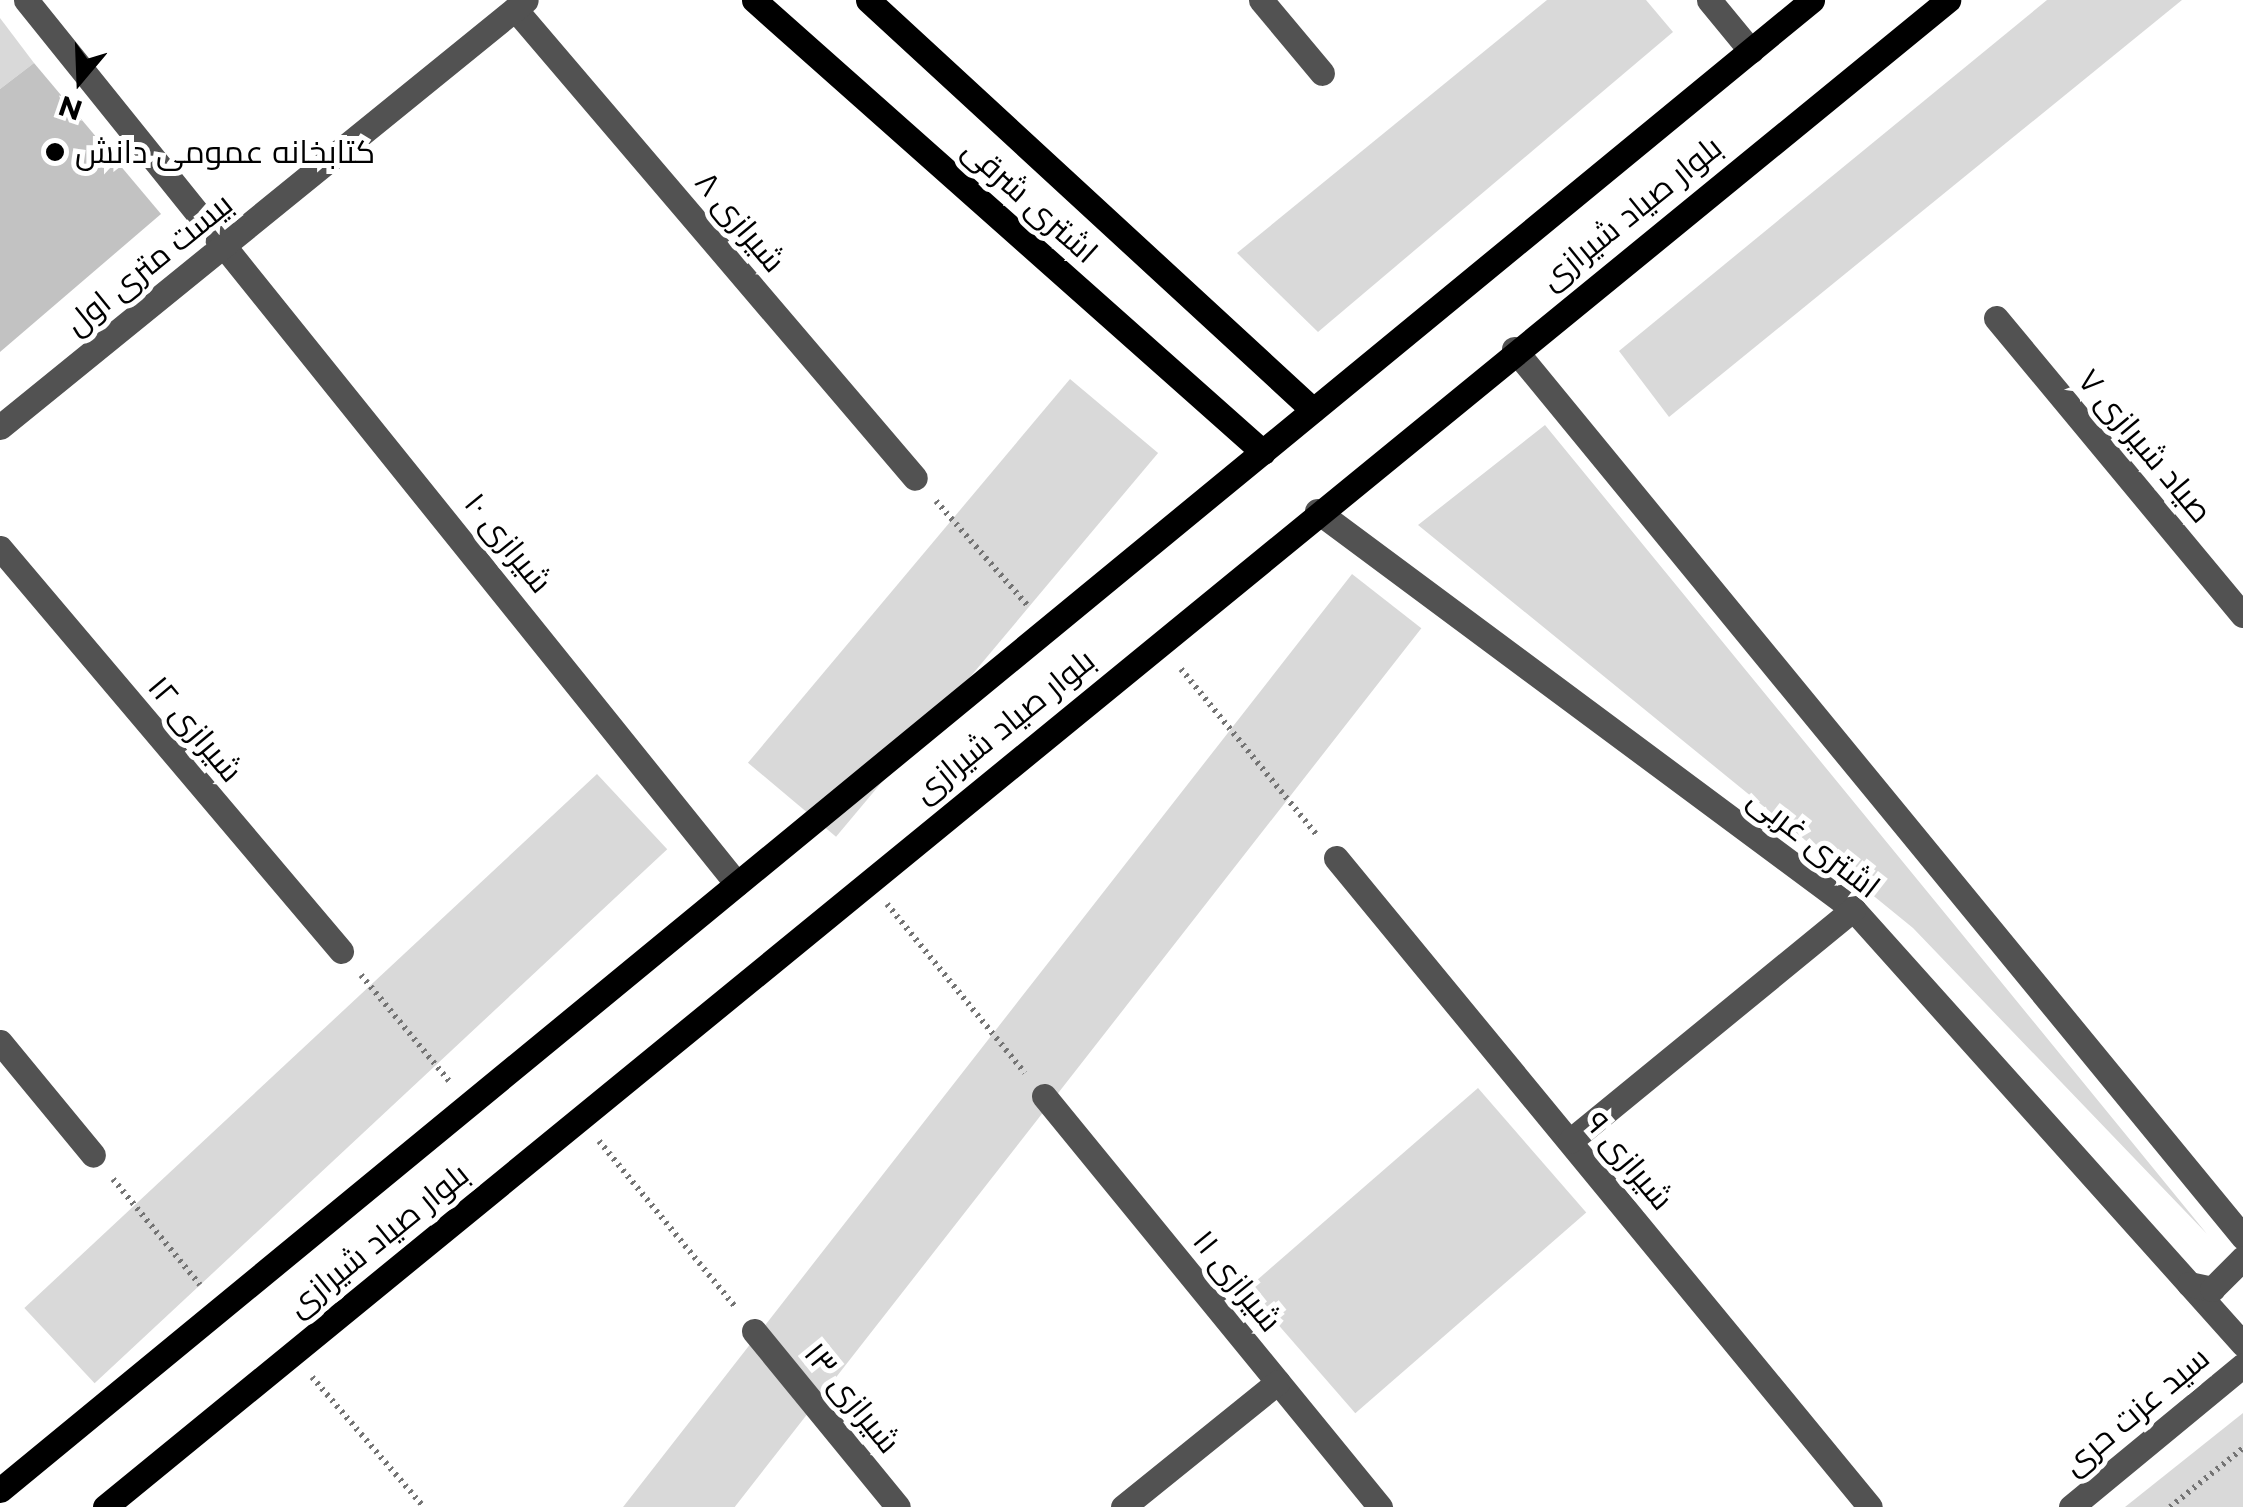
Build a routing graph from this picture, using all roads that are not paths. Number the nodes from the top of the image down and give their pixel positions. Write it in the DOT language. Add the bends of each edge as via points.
graph roads {
  1 [pos="26,0"];
  2 [pos="754,0"];
  3 [pos="868,0"];
  4 [pos="1260,0"];
  5 [pos="1709,0"];
  6 [pos="1812,0"];
  7 [pos="1948,0"];
  8 [pos="520,4"];
  9 [pos="1750,50"];
  10 [pos="1322,73"];
  11 [pos="227,243"];
  12 [pos="1996,318"];
  13 [pos="1514,349"];
  14 [pos="1314,410"];
  15 [pos="0,428"];
  16 [pos="1263,452"];
  17 [pos="916,478"];
  18 [pos="1317,511"];
  19 [pos="0,548"];
  20 [pos="2241,608"];
  21 [pos="1336,858"];
  22 [pos="737,884"];
  23 [pos="1852,910"];
  24 [pos="341,951"];
  25 [pos="0,1042"];
  26 [pos="1044,1096"];
  27 [pos="1570,1141"];
  28 [pos="93,1155"];
  29 [pos="2243,1237"];
  30 [pos="2243,1258"];
  31 [pos="2190,1284"];
  32 [pos="754,1330"];
  33 [pos="2243,1344"];
  34 [pos="2243,1365"];
  35 [pos="1278,1382"];
  36 [pos="0,1490"];
  37 [pos="105,1507"];
  38 [pos="898,1507"];
  39 [pos="1123,1507"];
  40 [pos="1380,1507"];
  41 [pos="1870,1507"];
  42 [pos="2071,1507"];
  1 -- 11 [label="street, شیرازی ۱۰"];
  2 -- 16 [label="main road, اشتری شرقی"];
  3 -- 14 [label="main road, اشتری شرقی"];
  4 -- 10 [label="street"];
  5 -- 9 [label="street"];
  6 -- 9 [label="main road, بلوار صیاد شیرازی"];
  7 -- 13 [label="main road, بلوار صیاد شیرازی"];
  8 -- 11 [label="street, بیست متری اول"];
  8 -- 17 [label="street, شیرازی ۸"];
  9 -- 14 [label="main road, بلوار صیاد شیرازی"];
  11 -- 15 [label="street, بیست متری اول"];
  11 -- 22 [label="street, شیرازی ۱۰"];
  12 -- 20 [label="street, صیاد شیرازی ۷"];
  13 -- 18 [label="main road, بلوار صیاد شیرازی"];
  13 -- 29 [label="street, اشتری غربی"];
  14 -- 16 [label="main road, بلوار صیاد شیرازی"];
  16 -- 22 [label="main road, بلوار صیاد شیرازی"];
  18 -- 23 [label="street, اشتری غربی"];
  18 -- 37 [label="main road, بلوار صیاد شیرازی"];
  19 -- 24 [label="street, شیرازی ۱۲"];
  21 -- 27 [label="street, شیرازی ۹"];
  22 -- 36 [label="main road, بلوار صیاد شیرازی"];
  23 -- 27 [label="street"];
  23 -- 31 [label="street, اشتری غربی"];
  25 -- 28 [label="street"];
  26 -- 35 [label="street, شیرازی ۱۱"];
  27 -- 41 [label="street, شیرازی ۹"];
  30 -- 31 [label="street" via="2212,1289"];
  31 -- 33 [label="street, اشتری غربی"];
  32 -- 38 [label="street, شیرازی ۱۳"];
  34 -- 42 [label="street, سید عزت حری"];
  35 -- 39 [label="street"];
  35 -- 40 [label="street, شیرازی ۱۱"];
}
